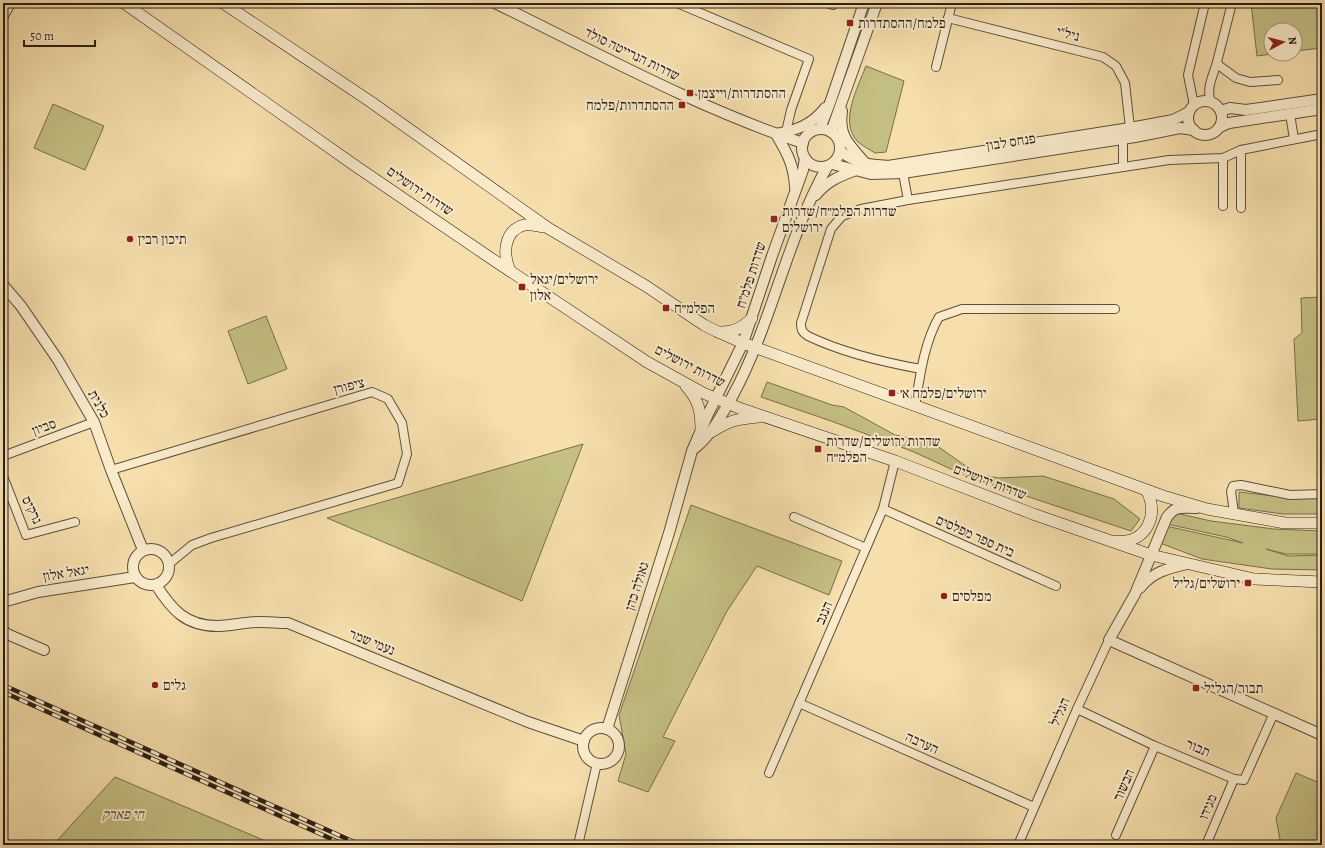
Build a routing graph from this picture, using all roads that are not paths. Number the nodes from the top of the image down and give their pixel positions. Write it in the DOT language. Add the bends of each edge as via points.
graph roads {
  1 [pos="10,3"];
  2 [pos="124,3"];
  3 [pos="223,3"];
  4 [pos="496,3"];
  5 [pos="677,3"];
  6 [pos="864,3"];
  7 [pos="877,3"];
  8 [pos="952,3"];
  9 [pos="1205,3"];
  10 [pos="1232,3"];
  11 [pos="3,16"];
  12 [pos="948,18"];
  13 [pos="1217,64"];
  14 [pos="936,68"];
  15 [pos="1278,80"];
  16 [pos="850,81"];
  17 [pos="1322,99"];
  18 [pos="831,100"];
  19 [pos="1210,101"];
  20 [pos="1191,109"];
  21 [pos="1322,109"];
  22 [pos="1221,111"];
  23 [pos="1290,114"];
  24 [pos="1220,127"];
  25 [pos="1130,128"];
  26 [pos="820,129"];
  27 [pos="1194,130"];
  28 [pos="786,132"];
  29 [pos="831,132"];
  30 [pos="776,134"];
  31 [pos="1322,134"];
  32 [pos="1123,139"];
  33 [pos="1294,139"];
  34 [pos="803,143"];
  35 [pos="1241,150"];
  36 [pos="840,151"];
  37 [pos="804,158"];
  38 [pos="1223,158"];
  39 [pos="866,164"];
  40 [pos="830,165"];
  41 [pos="1123,167"];
  42 [pos="856,170"];
  43 [pos="903,173"];
  44 [pos="795,191"];
  45 [pos="908,200"];
  46 [pos="807,206"];
  47 [pos="1223,206"];
  48 [pos="1241,208"];
  49 [pos="548,228"];
  50 [pos="510,271"];
  51 [pos="3,285"];
  52 [pos="1115,309"];
  53 [pos="752,318"];
  54 [pos="716,331"];
  55 [pos="743,343"];
  56 [pos="755,348"];
  57 [pos="921,369"];
  58 [pos="681,382"];
  59 [pos="716,398"];
  60 [pos="728,403"];
  61 [pos="915,406"];
  62 [pos="763,416"];
  63 [pos="94,422"];
  64 [pos="706,431"];
  65 [pos="3,456"];
  66 [pos="895,461"];
  67 [pos="111,470"];
  68 [pos="3,476"];
  69 [pos="1146,490"];
  70 [pos="1322,494"];
  71 [pos="883,509"];
  72 [pos="1207,509"];
  73 [pos="1234,513"];
  74 [pos="794,517"];
  75 [pos="75,522"];
  76 [pos="1322,523"];
  77 [pos="1111,541"];
  78 [pos="866,548"];
  79 [pos="143,550"];
  80 [pos="1151,555"];
  81 [pos="169,564"];
  82 [pos="1187,564"];
  83 [pos="135,576"];
  84 [pos="1322,582"];
  85 [pos="156,585"];
  86 [pos="1056,586"];
  87 [pos="1135,594"];
  88 [pos="3,602"];
  89 [pos="3,630"];
  90 [pos="1109,640"];
  91 [pos="44,650"];
  92 [pos="799,703"];
  93 [pos="1076,709"];
  94 [pos="1274,714"];
  95 [pos="606,729"];
  96 [pos="1322,735"];
  97 [pos="584,741"];
  98 [pos="1155,746"];
  99 [pos="597,763"];
  100 [pos="769,773"];
  101 [pos="1234,779"];
  102 [pos="1034,807"];
  103 [pos="1116,835"];
  104 [pos="578,845"];
  105 [pos="1018,845"];
  106 [pos="1206,845"];
  1 -- 11 [label="street"];
  2 -- 50 [label="main road, שדרות ירושלים"];
  3 -- 49 [label="main road" via="371,102"];
  4 -- 30 [label="street, שדרות הנרייטה סולד" via="697,102"];
  5 -- 28 [label="street" via="809,59"];
  6 -- 18 [label="street"];
  7 -- 16 [label="street"];
  8 -- 12 [label="street"];
  9 -- 20 [label="street" via="1188,75"];
  10 -- 13 [label="street"];
  12 -- 14 [label="street"];
  12 -- 25 [label="street, ניל\"י" via="1103,57 1116,66 1125,83"];
  13 -- 15 [label="street" via="1236,78 1250,82"];
  13 -- 19 [label="street" via="1209,83"];
  16 -- 29 [label="street"];
  16 -- 39 [label="street" via="842,111 842,132"];
  17 -- 22 [label="street"];
  18 -- 26 [label="street"];
  18 -- 28 [label="street" via="814,120"];
  19 -- 20 [label="street" via="1202,101"];
  19 -- 22 [label="street"];
  20 -- 25 [label="street, פנחס לבון" via="1173,120"];
  20 -- 27 [label="street" via="1188,122"];
  21 -- 23 [label="street"];
  22 -- 24 [label="street"];
  23 -- 24 [label="street" via="1229,122"];
  23 -- 33 [label="street"];
  24 -- 27 [label="street" via="1208,135 1202,135"];
  25 -- 39 [label="street, פנחס לבון" via="911,163 888,166"];
  26 -- 29 [label="street"];
  26 -- 34 [label="street" via="809,134"];
  27 -- 32 [label="street, פנחס לבון" via="1180,128"];
  28 -- 30 [label="street"];
  29 -- 36 [label="street" via="837,137"];
  30 -- 34 [label="street, שדרות הנרייטה סולד"];
  30 -- 44 [label="street" via="788,153 794,173"];
  31 -- 33 [label="street"];
  32 -- 41 [label="street"];
  32 -- 43 [label="street, פנחס לבון"];
  33 -- 35 [label="street"];
  34 -- 37 [label="street"];
  35 -- 38 [label="street"];
  35 -- 48 [label="street"];
  36 -- 39 [label="street, פנחס לבון" via="851,160"];
  36 -- 40 [label="street"];
  37 -- 40 [label="street" via="812,165 822,168"];
  37 -- 44 [label="street, שדרות פלמ\"ח"];
  38 -- 41 [label="street" via="1169,160"];
  38 -- 47 [label="street"];
  40 -- 42 [label="street, פנחס לבון"];
  40 -- 46 [label="street, שדרות פלמ\"ח"];
  41 -- 45 [label="street"];
  42 -- 43 [label="street, פנחס לבון" via="871,174"];
  42 -- 46 [label="street" via="830,181"];
  43 -- 45 [label="street"];
  44 -- 53 [label="street, שדרות פלמ\"ח"];
  45 -- 57 [label="street" via="861,209 842,216 831,229 800,323 803,333 849,352"];
  46 -- 56 [label="street, שדרות פלמ\"ח"];
  49 -- 50 [label="main road" via="526,225 511,235 506,242 505,252"];
  49 -- 54 [label="main road"];
  50 -- 58 [label="main road, שדרות ירושלים"];
  51 -- 63 [label="street, כלנית" via="21,306 58,360"];
  52 -- 57 [label="street" via="962,309 951,312 939,317 934,326"];
  53 -- 54 [label="main road" via="738,330"];
  53 -- 55 [label="street, שדרות פלמ\"ח"];
  54 -- 55 [label="main road"];
  55 -- 56 [label="main road"];
  55 -- 59 [label="street, שדרות פלמ\"ח"];
  56 -- 60 [label="street, גאולה כהן"];
  56 -- 61 [label="main road"];
  57 -- 61 [label="street"];
  58 -- 59 [label="main road, שדרות ירושלים"];
  58 -- 64 [label="main road" via="697,401"];
  59 -- 60 [label="main road, שדרות ירושלים"];
  59 -- 64 [label="street, גאולה כהן"];
  60 -- 62 [label="main road, שדרות ירושלים"];
  60 -- 64 [label="street, גאולה כהן"];
  61 -- 69 [label="main road"];
  62 -- 64 [label="main road" via="735,419"];
  62 -- 66 [label="main road, שדרות ירושלים"];
  63 -- 65 [label="street, סביון"];
  63 -- 67 [label="street, כלנית"];
  64 -- 95 [label="street, גאולה כהן" via="692,451 669,533"];
  66 -- 71 [label="street, הנגב"];
  66 -- 77 [label="main road, שדרות ירושלים"];
  67 -- 79 [label="street, כלנית"];
  67 -- 81 [label="street, ציפורן" via="372,392 388,399 402,423 407,454 398,483 211,538 192,545"];
  68 -- 75 [label="street, נרקיס" via="26,535"];
  69 -- 72 [label="main road"];
  69 -- 77 [label="main road" via="1152,506 1150,520 1144,532 1131,541"];
  70 -- 73 [label="street" via="1290,495 1241,485 1233,486 1230,491"];
  71 -- 78 [label="street, הנגב"];
  71 -- 86 [label="street, בית ספר מפלסים"];
  72 -- 73 [label="main road"];
  72 -- 80 [label="street, הגליל" via="1172,510"];
  73 -- 76 [label="main road" via="1285,523"];
  74 -- 78 [label="street"];
  77 -- 80 [label="main road, שדרות ירושלים"];
  78 -- 92 [label="street, הנגב"];
  79 -- 81 [label="street" via="160,551"];
  79 -- 83 [label="street" via="133,564"];
  80 -- 82 [label="main road, שדרות ירושלים"];
  80 -- 87 [label="street, הגליל"];
  81 -- 85 [label="street" via="166,578"];
  82 -- 84 [label="main road, שדרות ירושלים" via="1254,579"];
  82 -- 87 [label="street, הגליל" via="1154,575 1144,582"];
  83 -- 85 [label="street" via="144,585"];
  83 -- 88 [label="street, יגאל אלון" via="38,592"];
  85 -- 97 [label="street, נעמי שמר" via="175,611 201,625 260,622 288,624 528,722"];
  87 -- 90 [label="street, הגליל"];
  89 -- 91 [label="street"];
  90 -- 93 [label="street, הגליל"];
  90 -- 94 [label="street"];
  92 -- 100 [label="street, הנגב"];
  92 -- 102 [label="street, הערבה"];
  93 -- 98 [label="street, תבור"];
  93 -- 102 [label="street, הגליל"];
  94 -- 96 [label="street"];
  94 -- 101 [label="street" via="1244,780"];
  95 -- 97 [label="street" via="590,731"];
  95 -- 99 [label="street" via="616,736 618,747 614,758 608,762"];
  97 -- 99 [label="street" via="587,757"];
  98 -- 101 [label="street, תבור"];
  98 -- 103 [label="street, הבשור"];
  99 -- 104 [label="street"];
  101 -- 106 [label="street, מגידו"];
  102 -- 105 [label="street, הגליל"];
}
